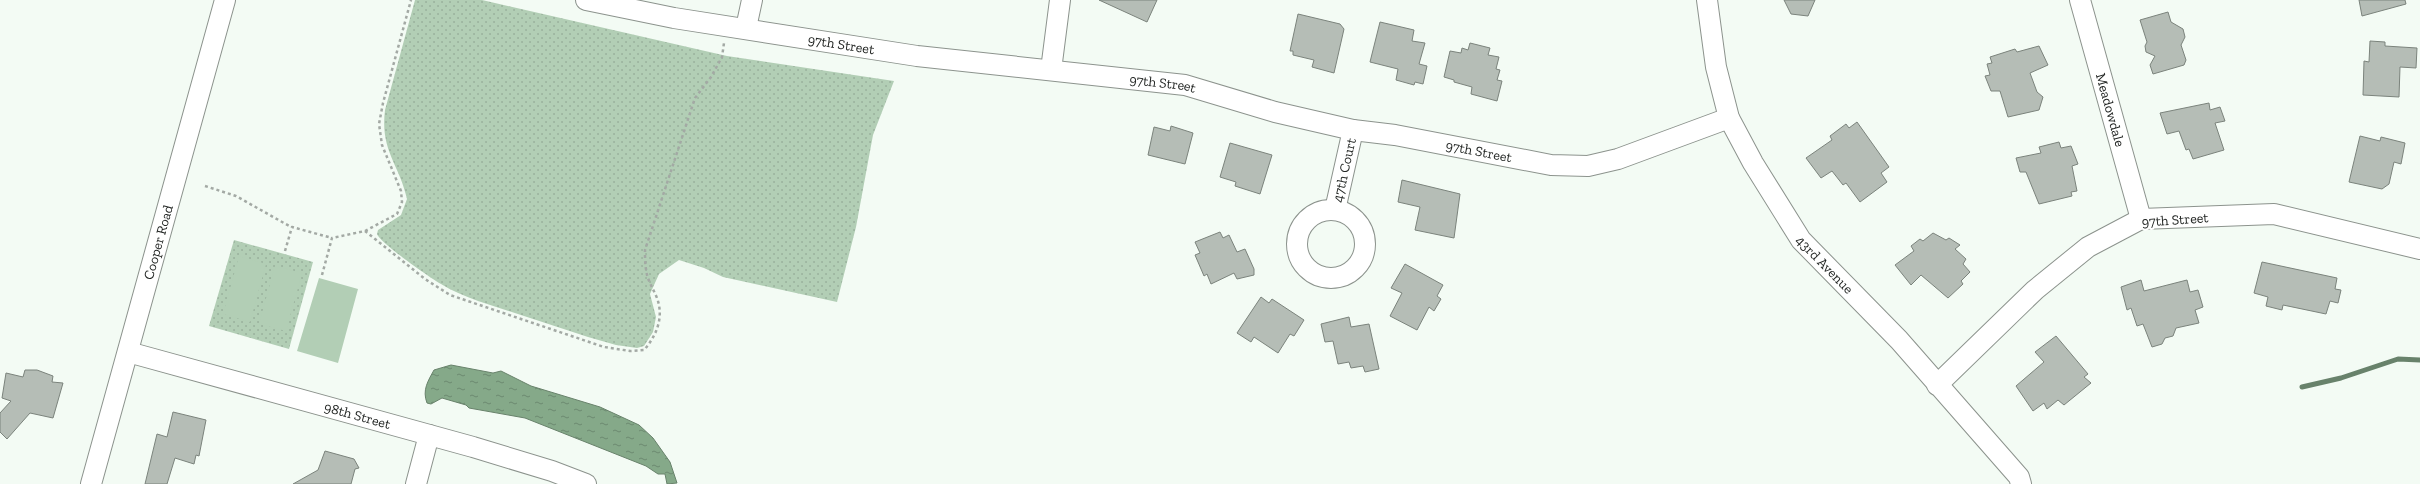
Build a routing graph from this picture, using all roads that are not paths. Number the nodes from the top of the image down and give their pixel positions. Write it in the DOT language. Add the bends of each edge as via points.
graph roads {
  1 [pos="225,0"];
  2 [pos="586,0"];
  3 [pos="752,0"];
  4 [pos="1060,0"];
  5 [pos="1707,0"];
  6 [pos="2080,0"];
  7 [pos="746,28"];
  8 [pos="1051,70"];
  9 [pos="1729,118"];
  10 [pos="1353,130"];
  11 [pos="1335,210"];
  12 [pos="2141,219"];
  13 [pos="2420,249"];
  14 [pos="128,352"];
  15 [pos="1937,385"];
  16 [pos="429,435"];
  17 [pos="90,484"];
  18 [pos="416,484"];
  19 [pos="586,484"];
  20 [pos="2021,484"];
  1 -- 14 [label="street, Cooper Road"];
  2 -- 7 [label="street, 97th Street" via="674,18"];
  3 -- 7 [label="street"];
  4 -- 8 [label="street"];
  5 -- 9 [label="street, 43rd Avenue" via="1716,67"];
  6 -- 12 [label="street, Meadowdale"];
  7 -- 8 [label="street, 97th Street" via="917,56"];
  8 -- 10 [label="street, 97th Street" via="1185,84 1275,112"];
  9 -- 10 [label="street, 97th Street" via="1625,157 1588,166 1551,166 1395,135"];
  9 -- 15 [label="street, 43rd Avenue" via="1753,163 1802,240 1899,340"];
  10 -- 11 [label="street, 47th Court"];
  12 -- 13 [label="street, 97th Street" via="2274,214"];
  12 -- 15 [label="street, 97th Street" via="2088,247 2035,290"];
  14 -- 16 [label="street, 98th Street"];
  14 -- 17 [label="street, Cooper Road"];
  15 -- 20 [label="street, 43rd Avenue" via="2019,477"];
  16 -- 18 [label="street"];
  16 -- 19 [label="street, 98th Street"];
}
